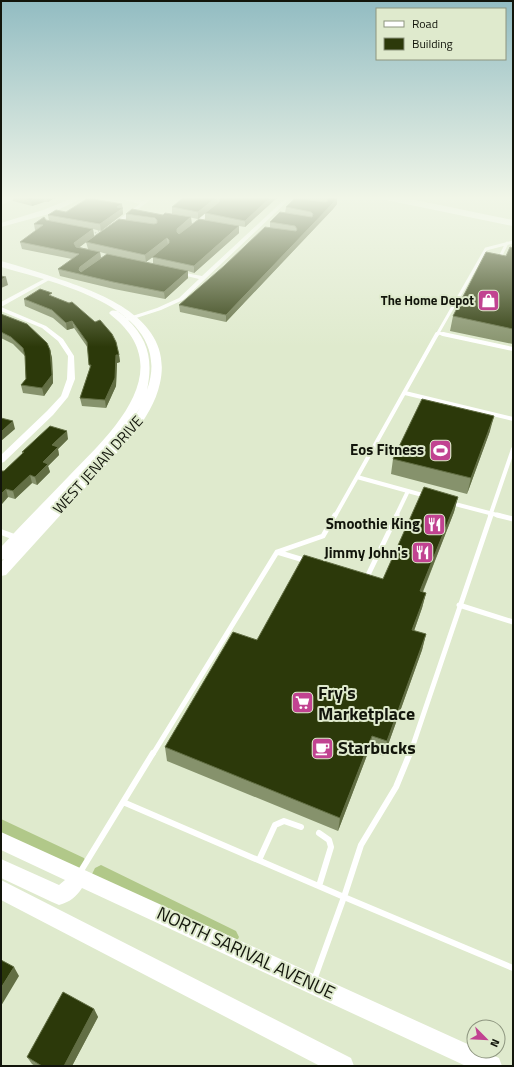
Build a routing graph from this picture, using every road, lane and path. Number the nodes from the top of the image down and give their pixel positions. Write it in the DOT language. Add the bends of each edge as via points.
graph roads {
  1 [pos="237,247"];
  2 [pos="494,247"];
  3 [pos="505,247"];
  4 [pos="497,263"];
  5 [pos="1,264"];
  6 [pos="1,269"];
  7 [pos="168,270"];
  8 [pos="204,278"];
  9 [pos="42,280"];
  10 [pos="1,300"];
  11 [pos="1,305"];
  12 [pos="1,309"];
  13 [pos="128,319"];
  14 [pos="438,333"];
  15 [pos="513,349"];
  16 [pos="405,392"];
  17 [pos="513,419"];
  18 [pos="513,449"];
  19 [pos="1,460"];
  20 [pos="358,477"];
  21 [pos="408,491"];
  22 [pos="430,497"];
  23 [pos="445,501"];
  24 [pos="491,514"];
  25 [pos="513,519"];
  26 [pos="1,532"];
  27 [pos="21,542"];
  28 [pos="3,549"];
  29 [pos="277,552"];
  30 [pos="314,562"];
  31 [pos="1,571"];
  32 [pos="360,575"];
  33 [pos="460,605"];
  34 [pos="513,622"];
  35 [pos="123,802"];
  36 [pos="301,827"];
  37 [pos="320,833"];
  38 [pos="1,841"];
  39 [pos="259,860"];
  40 [pos="1,868"];
  41 [pos="78,876"];
  42 [pos="318,886"];
  43 [pos="1,890"];
  44 [pos="344,897"];
  45 [pos="513,968"];
  46 [pos="312,984"];
  47 [pos="343,1066"];
  48 [pos="491,1066"];
  1 -- 8 [label="street"];
  2 -- 14 [label="lane" via="486,249"];
  3 -- 4 [label="lane"];
  5 -- 9 [label="street"];
  6 -- 9 [label="street"];
  7 -- 8 [label="street"];
  8 -- 13 [label="street" via="181,299 166,307"];
  9 -- 10 [label="street"];
  9 -- 11 [label="street"];
  9 -- 13 [label="street"];
  9 -- 13 [label="street" via="80,290 110,302"];
  12 -- 19 [label="street" via="44,327 61,340 71,356 72,378 64,396 50,413"];
  13 -- 27 [label="street, WEST JENAN DRIVE" via="142,327 146,344 143,388 134,410"];
  14 -- 15 [label="lane"];
  14 -- 16 [label="lane"];
  16 -- 17 [label="lane"];
  16 -- 20 [label="lane"];
  18 -- 24 [label="lane"];
  20 -- 21 [label="lane"];
  20 -- 29 [label="lane" via="323,536"];
  21 -- 22 [label="lane"];
  21 -- 32 [label="lane" via="367,577"];
  23 -- 24 [label="lane"];
  24 -- 25 [label="lane"];
  24 -- 33 [label="lane"];
  26 -- 27 [label="street"];
  27 -- 28 [label="street, WEST JENAN DRIVE"];
  27 -- 31 [label="street, WEST JENAN DRIVE"];
  29 -- 30 [label="lane"];
  29 -- 35 [label="lane"];
  33 -- 34 [label="lane"];
  33 -- 44 [label="lane" via="412,749 396,787 362,845"];
  35 -- 39 [label="lane"];
  35 -- 41 [label="lane"];
  36 -- 39 [label="lane" via="283,820 278,822"];
  37 -- 42 [label="lane" via="331,843"];
  38 -- 41 [label="street, NORTH SARIVAL AVENUE"];
  39 -- 42 [label="lane"];
  40 -- 41 [label="street" via="59,895 64,895"];
  41 -- 46 [label="street, NORTH SARIVAL AVENUE"];
  42 -- 44 [label="lane"];
  43 -- 47 [label="street"];
  44 -- 45 [label="lane"];
  44 -- 46 [label="lane"];
  46 -- 48 [label="street, NORTH SARIVAL AVENUE"];
}
